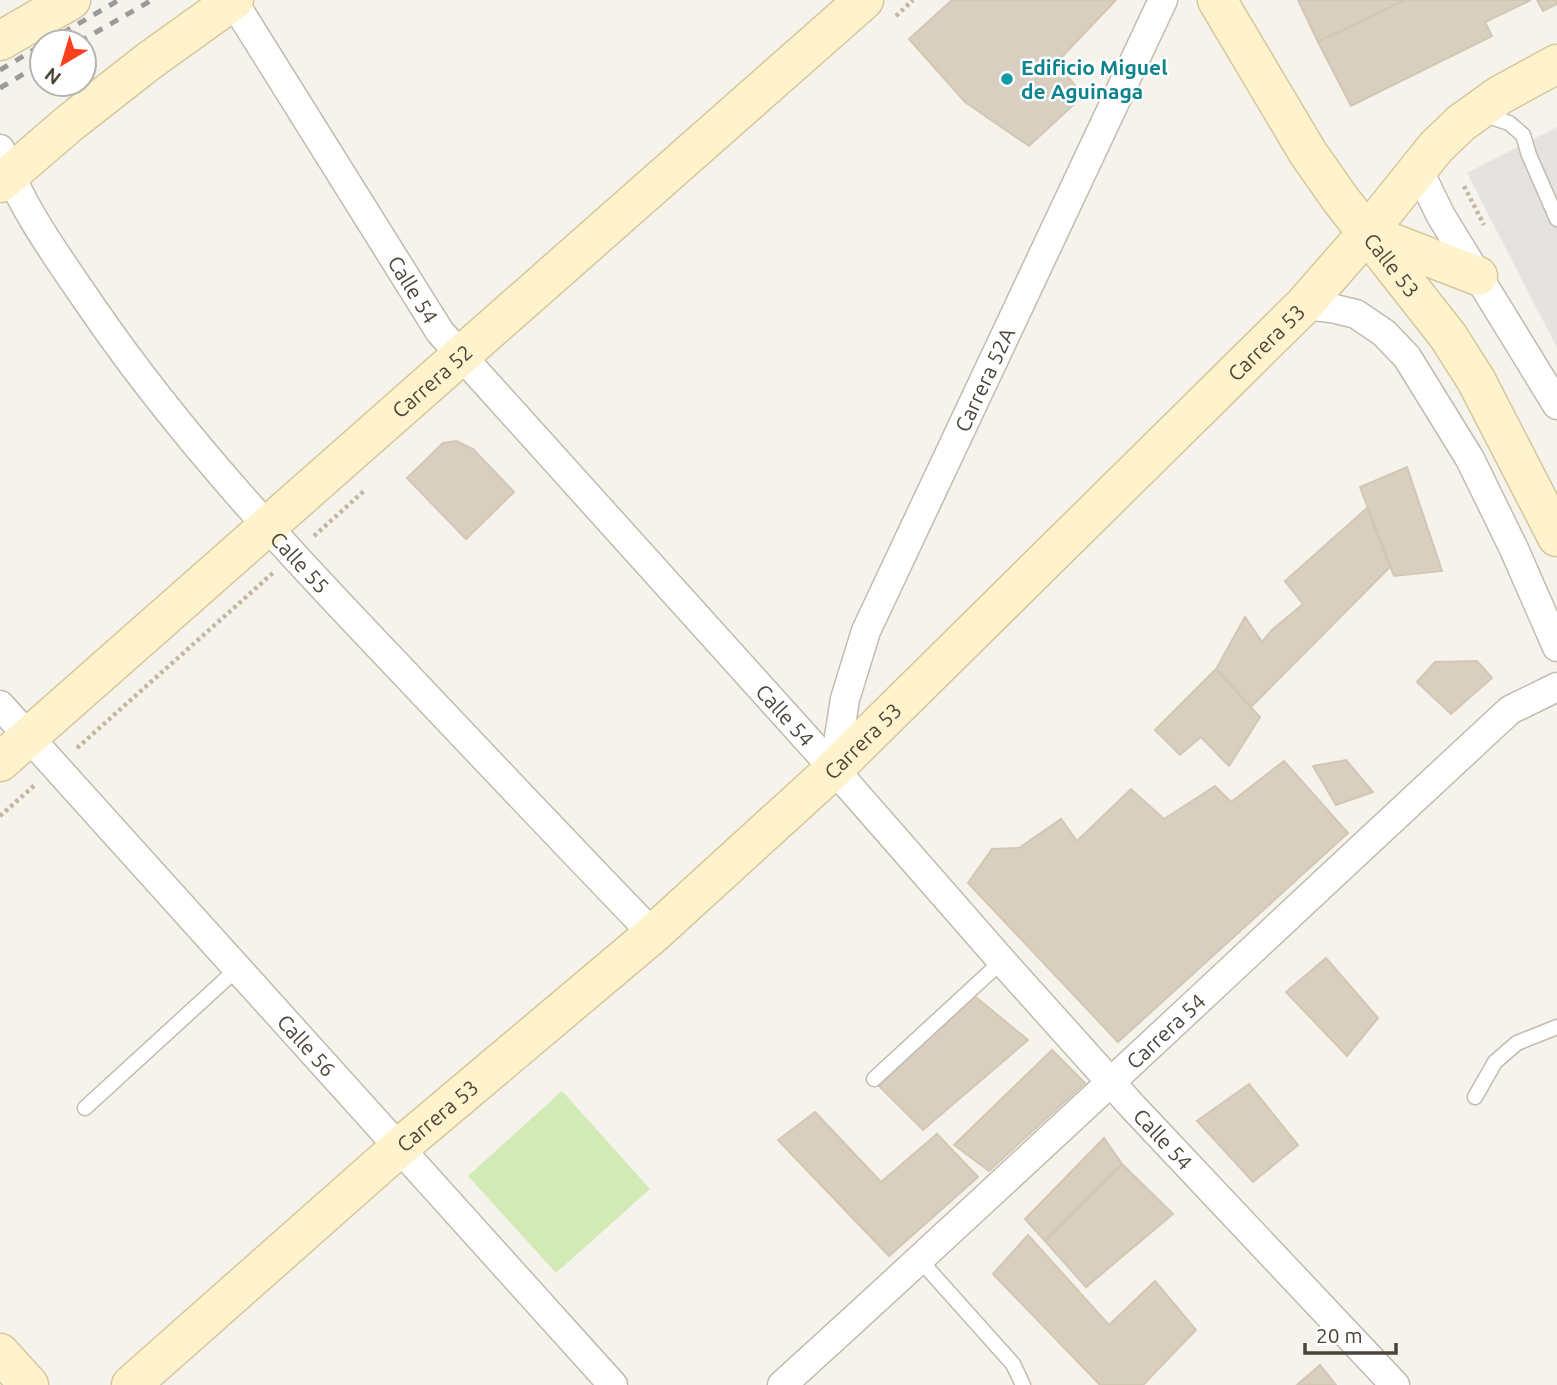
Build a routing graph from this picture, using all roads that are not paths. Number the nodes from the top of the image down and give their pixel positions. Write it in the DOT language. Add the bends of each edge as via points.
graph roads {
  1 [pos="71,0"];
  2 [pos="234,0"];
  3 [pos="864,0"];
  4 [pos="1163,0"];
  5 [pos="1217,0"];
  6 [pos="0,40"];
  7 [pos="1557,64"];
  8 [pos="1476,113"];
  9 [pos="1418,169"];
  10 [pos="3,170"];
  11 [pos="1557,219"];
  12 [pos="1367,233"];
  13 [pos="1478,276"];
  14 [pos="1304,305"];
  15 [pos="461,355"];
  16 [pos="1557,405"];
  17 [pos="1507,440"];
  18 [pos="1470,459"];
  19 [pos="266,527"];
  20 [pos="1557,537"];
  21 [pos="1557,647"];
  22 [pos="1557,687"];
  23 [pos="0,705"];
  24 [pos="29,736"];
  25 [pos="0,761"];
  26 [pos="834,769"];
  27 [pos="653,934"];
  28 [pos="1002,961"];
  29 [pos="238,968"];
  30 [pos="1557,1027"];
  31 [pos="874,1079"];
  32 [pos="1112,1082"];
  33 [pos="1475,1097"];
  34 [pos="85,1108"];
  35 [pos="400,1147"];
  36 [pos="920,1260"];
  37 [pos="0,1353"];
  38 [pos="29,1385"];
  39 [pos="131,1385"];
  40 [pos="613,1385"];
  41 [pos="782,1385"];
  42 [pos="1023,1385"];
  43 [pos="1395,1385"];
  1 -- 6 [label="main road"];
  2 -- 10 [label="main road"];
  2 -- 15 [label="street, Calle 54" via="414,294"];
  3 -- 15 [label="main road, Carrera 52"];
  4 -- 26 [label="street, Carrera 52A" via="866,631 845,699"];
  5 -- 12 [label="main road, Calle 53" via="1308,153"];
  7 -- 8 [label="main road, Carrera 53"];
  8 -- 9 [label="main road, Carrera 53"];
  8 -- 11 [label="lane" via="1509,123 1523,135"];
  9 -- 12 [label="main road, Carrera 53"];
  9 -- 13 [label="street"];
  10 -- 19 [label="street, Calle 55" via="119,346"];
  12 -- 13 [label="main road"];
  12 -- 14 [label="main road, Carrera 53"];
  12 -- 17 [label="main road, Calle 53" via="1448,337"];
  13 -- 16 [label="street"];
  14 -- 18 [label="street" via="1356,314 1384,333 1407,357"];
  14 -- 26 [label="main road, Carrera 53"];
  15 -- 19 [label="main road, Carrera 52"];
  15 -- 26 [label="street, Calle 54"];
  17 -- 18 [label="street"];
  17 -- 20 [label="main road, Calle 53"];
  18 -- 21 [label="street"];
  19 -- 24 [label="main road, Carrera 52"];
  19 -- 27 [label="street, Calle 55"];
  22 -- 32 [label="street, Carrera 54" via="1510,710"];
  23 -- 24 [label="street, Calle 56"];
  24 -- 25 [label="main road, Carrera 52"];
  24 -- 29 [label="street, Calle 56"];
  26 -- 27 [label="main road, Carrera 53"];
  26 -- 28 [label="street, Calle 54"];
  27 -- 35 [label="main road, Carrera 53"];
  28 -- 31 [label="lane"];
  28 -- 32 [label="street, Calle 54"];
  29 -- 34 [label="lane"];
  29 -- 35 [label="street, Calle 56"];
  30 -- 33 [label="lane" via="1509,1049 1495,1062"];
  32 -- 36 [label="street, Carrera 54"];
  32 -- 43 [label="street, Calle 54"];
  35 -- 39 [label="main road, Carrera 53"];
  35 -- 40 [label="street, Calle 56"];
  36 -- 41 [label="street, Carrera 54"];
  36 -- 42 [label="lane" via="1013,1364"];
  37 -- 38 [label="main road"];
}
